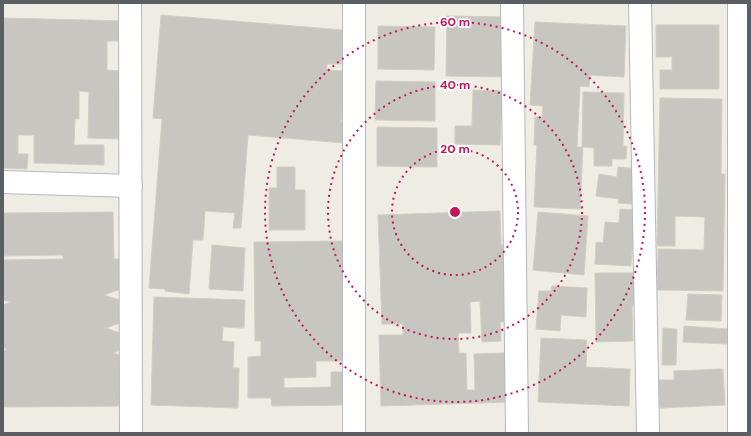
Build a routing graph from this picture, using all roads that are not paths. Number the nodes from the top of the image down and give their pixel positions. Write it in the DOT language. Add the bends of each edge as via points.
graph roads {
  1 [pos="130,3"];
  2 [pos="354,3"];
  3 [pos="512,3"];
  4 [pos="640,3"];
  5 [pos="739,3"];
  6 [pos="3,182"];
  7 [pos="131,186"];
  8 [pos="131,433"];
  9 [pos="354,433"];
  10 [pos="517,433"];
  11 [pos="648,433"];
  12 [pos="739,433"];
  1 -- 7 [label="street"];
  2 -- 9 [label="street"];
  3 -- 10 [label="street"];
  4 -- 11 [label="street"];
  5 -- 12 [label="street"];
  6 -- 7 [label="street"];
  7 -- 8 [label="street"];
}
